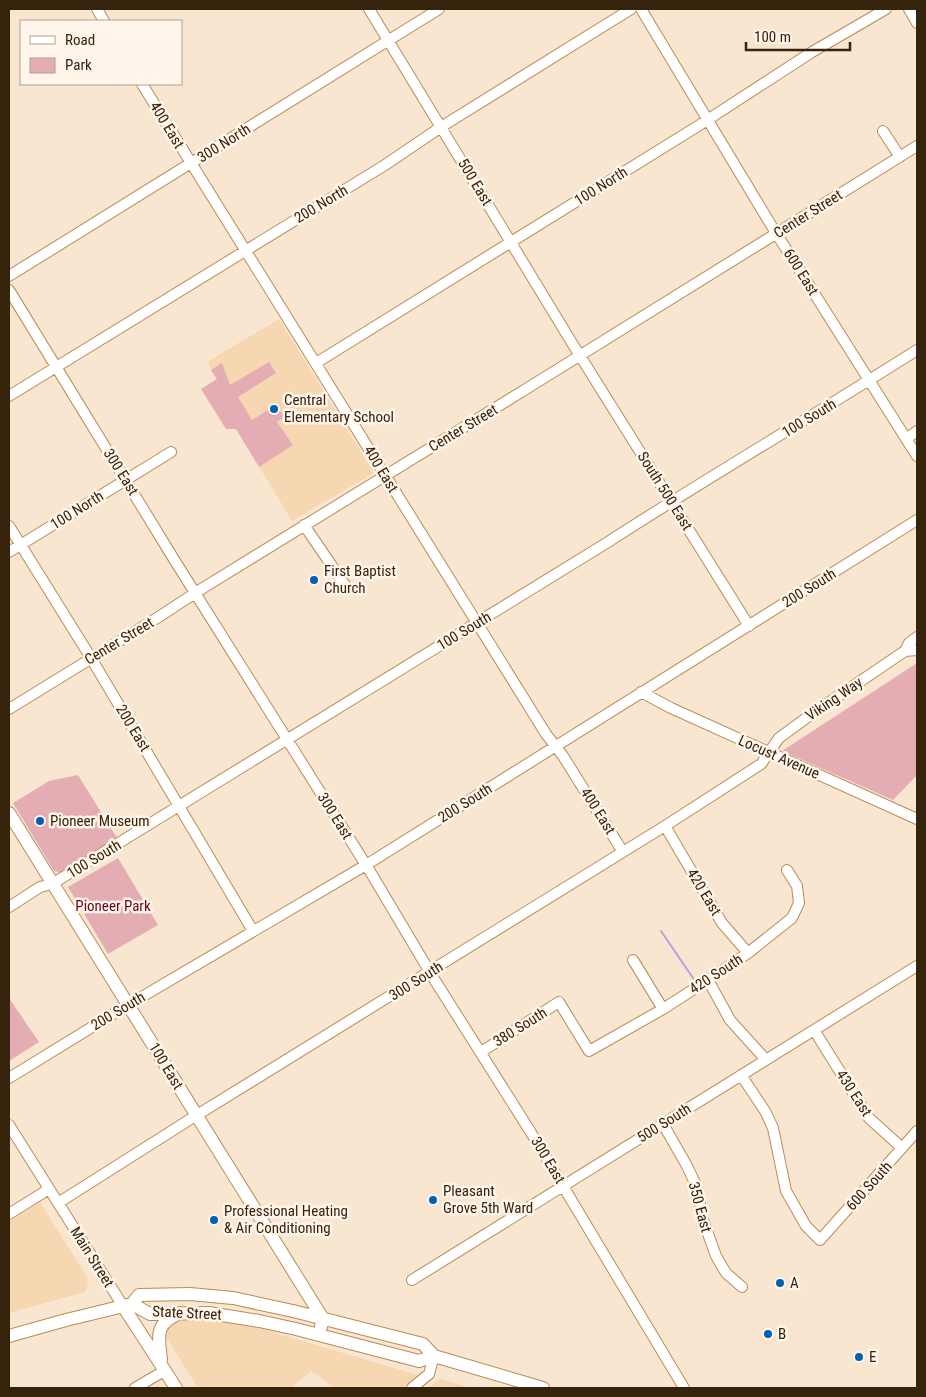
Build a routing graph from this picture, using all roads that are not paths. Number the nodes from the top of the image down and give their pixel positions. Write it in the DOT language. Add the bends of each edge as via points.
graph roads {
  1 [pos="97,9"];
  2 [pos="369,9"];
  3 [pos="439,9"];
  4 [pos="630,9"];
  5 [pos="641,9"];
  6 [pos="886,9"];
  7 [pos="908,9"];
  8 [pos="103,20"];
  9 [pos="917,22"];
  10 [pos="387,41"];
  11 [pos="143,85"];
  12 [pos="707,120"];
  13 [pos="441,127"];
  14 [pos="883,131"];
  15 [pos="917,146"];
  16 [pos="900,157"];
  17 [pos="191,164"];
  18 [pos="777,233"];
  19 [pos="511,242"];
  20 [pos="246,250"];
  21 [pos="9,276"];
  22 [pos="9,290"];
  23 [pos="917,350"];
  24 [pos="580,356"];
  25 [pos="316,363"];
  26 [pos="56,366"];
  27 [pos="869,380"];
  28 [pos="9,396"];
  29 [pos="917,432"];
  30 [pos="906,439"];
  31 [pos="171,452"];
  32 [pos="917,456"];
  33 [pos="385,476"];
  34 [pos="125,479"];
  35 [pos="671,501"];
  36 [pos="917,520"];
  37 [pos="9,526"];
  38 [pos="304,526"];
  39 [pos="21,545"];
  40 [pos="9,552"];
  41 [pos="347,588"];
  42 [pos="196,593"];
  43 [pos="477,623"];
  44 [pos="749,626"];
  45 [pos="917,637"];
  46 [pos="917,650"];
  47 [pos="905,651"];
  48 [pos="91,658"];
  49 [pos="641,692"];
  50 [pos="9,709"];
  51 [pos="287,740"];
  52 [pos="556,746"];
  53 [pos="768,752"];
  54 [pos="180,807"];
  55 [pos="9,813"];
  56 [pos="917,819"];
  57 [pos="665,826"];
  58 [pos="623,852"];
  59 [pos="366,865"];
  60 [pos="787,870"];
  61 [pos="52,884"];
  62 [pos="9,907"];
  63 [pos="253,931"];
  64 [pos="748,953"];
  65 [pos="633,960"];
  66 [pos="917,966"];
  67 [pos="430,972"];
  68 [pos="708,980"];
  69 [pos="128,1005"];
  70 [pos="663,1009"];
  71 [pos="814,1030"];
  72 [pos="590,1051"];
  73 [pos="481,1052"];
  74 [pos="766,1060"];
  75 [pos="741,1076"];
  76 [pos="9,1078"];
  77 [pos="197,1116"];
  78 [pos="663,1124"];
  79 [pos="9,1125"];
  80 [pos="917,1131"];
  81 [pos="902,1148"];
  82 [pos="563,1186"];
  83 [pos="49,1188"];
  84 [pos="58,1203"];
  85 [pos="9,1214"];
  86 [pos="412,1280"];
  87 [pos="301,1284"];
  88 [pos="742,1287"];
  89 [pos="128,1305"];
  90 [pos="293,1310"];
  91 [pos="182,1312"];
  92 [pos="238,1316"];
  93 [pos="322,1323"];
  94 [pos="12,1336"];
  95 [pos="400,1356"];
  96 [pos="434,1356"];
  97 [pos="163,1368"];
  98 [pos="135,1388"];
  99 [pos="176,1388"];
  100 [pos="412,1388"];
  101 [pos="543,1388"];
  102 [pos="684,1388"];
  1 -- 8 [label="street"];
  2 -- 10 [label="street, 500 East"];
  3 -- 10 [label="street, 300 North"];
  4 -- 13 [label="street, 200 North"];
  5 -- 12 [label="street, 600 East"];
  6 -- 12 [label="street, 100 North"];
  7 -- 9 [label="street"];
  10 -- 13 [label="street, 500 East"];
  10 -- 17 [label="street, 300 North"];
  11 -- 17 [label="street, 400 East"];
  12 -- 18 [label="street, 600 East"];
  12 -- 19 [label="street, 100 North"];
  13 -- 19 [label="street, 500 East"];
  13 -- 20 [label="street, 200 North"];
  14 -- 16 [label="street"];
  15 -- 16 [label="street, Center Street"];
  16 -- 18 [label="street, Center Street"];
  17 -- 20 [label="street, 400 East"];
  17 -- 21 [label="street, 300 North"];
  18 -- 24 [label="street, Center Street"];
  18 -- 27 [label="street, 600 East"];
  19 -- 24 [label="street, 500 East"];
  19 -- 25 [label="street, 100 North"];
  20 -- 25 [label="street, 400 East"];
  20 -- 26 [label="street, 200 North"];
  22 -- 26 [label="street, 300 East"];
  23 -- 27 [label="street, 100 South"];
  24 -- 33 [label="street, Center Street"];
  24 -- 35 [label="street, South 500 East"];
  25 -- 33 [label="street, 400 East"];
  26 -- 28 [label="street, 200 North"];
  26 -- 34 [label="street, 300 East"];
  27 -- 30 [label="street, 600 East"];
  27 -- 35 [label="street, 100 South"];
  29 -- 30 [label="street"];
  30 -- 32 [label="street, 600 East"];
  31 -- 34 [label="street, 100 North"];
  33 -- 38 [label="street, Center Street"];
  33 -- 43 [label="street, 400 East"];
  34 -- 39 [label="street, 100 North"];
  34 -- 42 [label="street, 300 East"];
  35 -- 43 [label="street, 100 South"];
  35 -- 44 [label="street, South 500 East"];
  36 -- 44 [label="street, 200 South"];
  37 -- 39 [label="street, 200 East"];
  38 -- 41 [label="street"];
  38 -- 42 [label="street, Center Street"];
  39 -- 40 [label="street, 100 North"];
  39 -- 48 [label="street, 200 East"];
  42 -- 48 [label="street, Center Street"];
  42 -- 51 [label="street, 300 East"];
  43 -- 51 [label="street, 100 South"];
  43 -- 52 [label="street, 400 East"];
  44 -- 49 [label="street, 200 South"];
  45 -- 47 [label="street, Viking Way" via="909,642"];
  46 -- 47 [label="street, Viking Way"];
  47 -- 53 [label="street, Viking Way" via="801,721 778,738"];
  48 -- 50 [label="street, Center Street"];
  48 -- 54 [label="street, 200 East"];
  49 -- 52 [label="street, 200 South"];
  49 -- 53 [label="street, Locust Avenue"];
  51 -- 54 [label="street, 100 South"];
  51 -- 59 [label="street, 300 East"];
  52 -- 58 [label="street, 400 East"];
  52 -- 59 [label="street, 200 South"];
  53 -- 56 [label="street, Locust Avenue"];
  53 -- 57 [label="street, 300 South" via="761,764"];
  54 -- 61 [label="street, 100 South"];
  54 -- 63 [label="street, 200 East"];
  55 -- 61 [label="main road, 100 East"];
  57 -- 58 [label="street, 300 South"];
  57 -- 64 [label="street, 420 East" via="722,923"];
  58 -- 67 [label="street, 300 South"];
  59 -- 63 [label="street, 200 South"];
  59 -- 67 [label="street, 300 East"];
  60 -- 64 [label="street, 420 South" via="797,886 799,903 792,918"];
  61 -- 62 [label="street, 100 South" via="40,887"];
  61 -- 69 [label="main road, 100 East"];
  63 -- 69 [label="street, 200 South"];
  64 -- 68 [label="street, 420 South"];
  65 -- 70 [label="street"];
  66 -- 71 [label="street, 500 South"];
  67 -- 73 [label="street, 300 East"];
  67 -- 77 [label="street, 300 South"];
  68 -- 70 [label="street, 420 South"];
  68 -- 74 [label="street" via="730,1020"];
  69 -- 76 [label="street, 200 South"];
  69 -- 77 [label="main road, 100 East"];
  70 -- 72 [label="street, 420 South"];
  71 -- 74 [label="street, 500 South"];
  71 -- 81 [label="street, 430 East" via="869,1118"];
  72 -- 73 [label="street, 380 South" via="559,1002"];
  73 -- 82 [label="street, 300 East"];
  74 -- 75 [label="street, 500 South"];
  75 -- 78 [label="street, 500 South"];
  75 -- 81 [label="street, 600 South" via="773,1128 786,1191 806,1226 820,1240"];
  77 -- 84 [label="street, 300 South"];
  77 -- 87 [label="main road, 100 East"];
  78 -- 82 [label="street, 500 South"];
  78 -- 88 [label="street, 350 East" via="694,1183 716,1256 726,1273"];
  79 -- 83 [label="street, Main Street"];
  80 -- 81 [label="street, 600 South"];
  82 -- 86 [label="street, 500 South"];
  82 -- 102 [label="street, 300 East"];
  83 -- 84 [label="street, Main Street"];
  83 -- 85 [label="street"];
  84 -- 89 [label="street, Main Street"];
  87 -- 90 [label="main road" via="300,1298"];
  87 -- 93 [label="main road, 100 East"];
  89 -- 90 [label="main road, State Street" via="139,1295 190,1294 233,1298"];
  89 -- 91 [label="main road, State Street" via="150,1314"];
  89 -- 94 [label="main road, State Street"];
  89 -- 97 [label="main road, Main Street"];
  90 -- 93 [label="main road, State Street"];
  91 -- 92 [label="main road, State Street"];
  91 -- 97 [label="main road" via="160,1329 158,1342"];
  92 -- 93 [label="main road" via="261,1312"];
  92 -- 95 [label="main road, State Street"];
  93 -- 95 [label="main road" via="389,1346"];
  93 -- 96 [label="main road, State Street" via="350,1325 423,1344"];
  95 -- 96 [label="main road, State Street" via="419,1361"];
  96 -- 100 [label="street" via="429,1374"];
  96 -- 101 [label="main road, State Street"];
  97 -- 98 [label="street"];
  97 -- 99 [label="main road, Main Street"];
}
